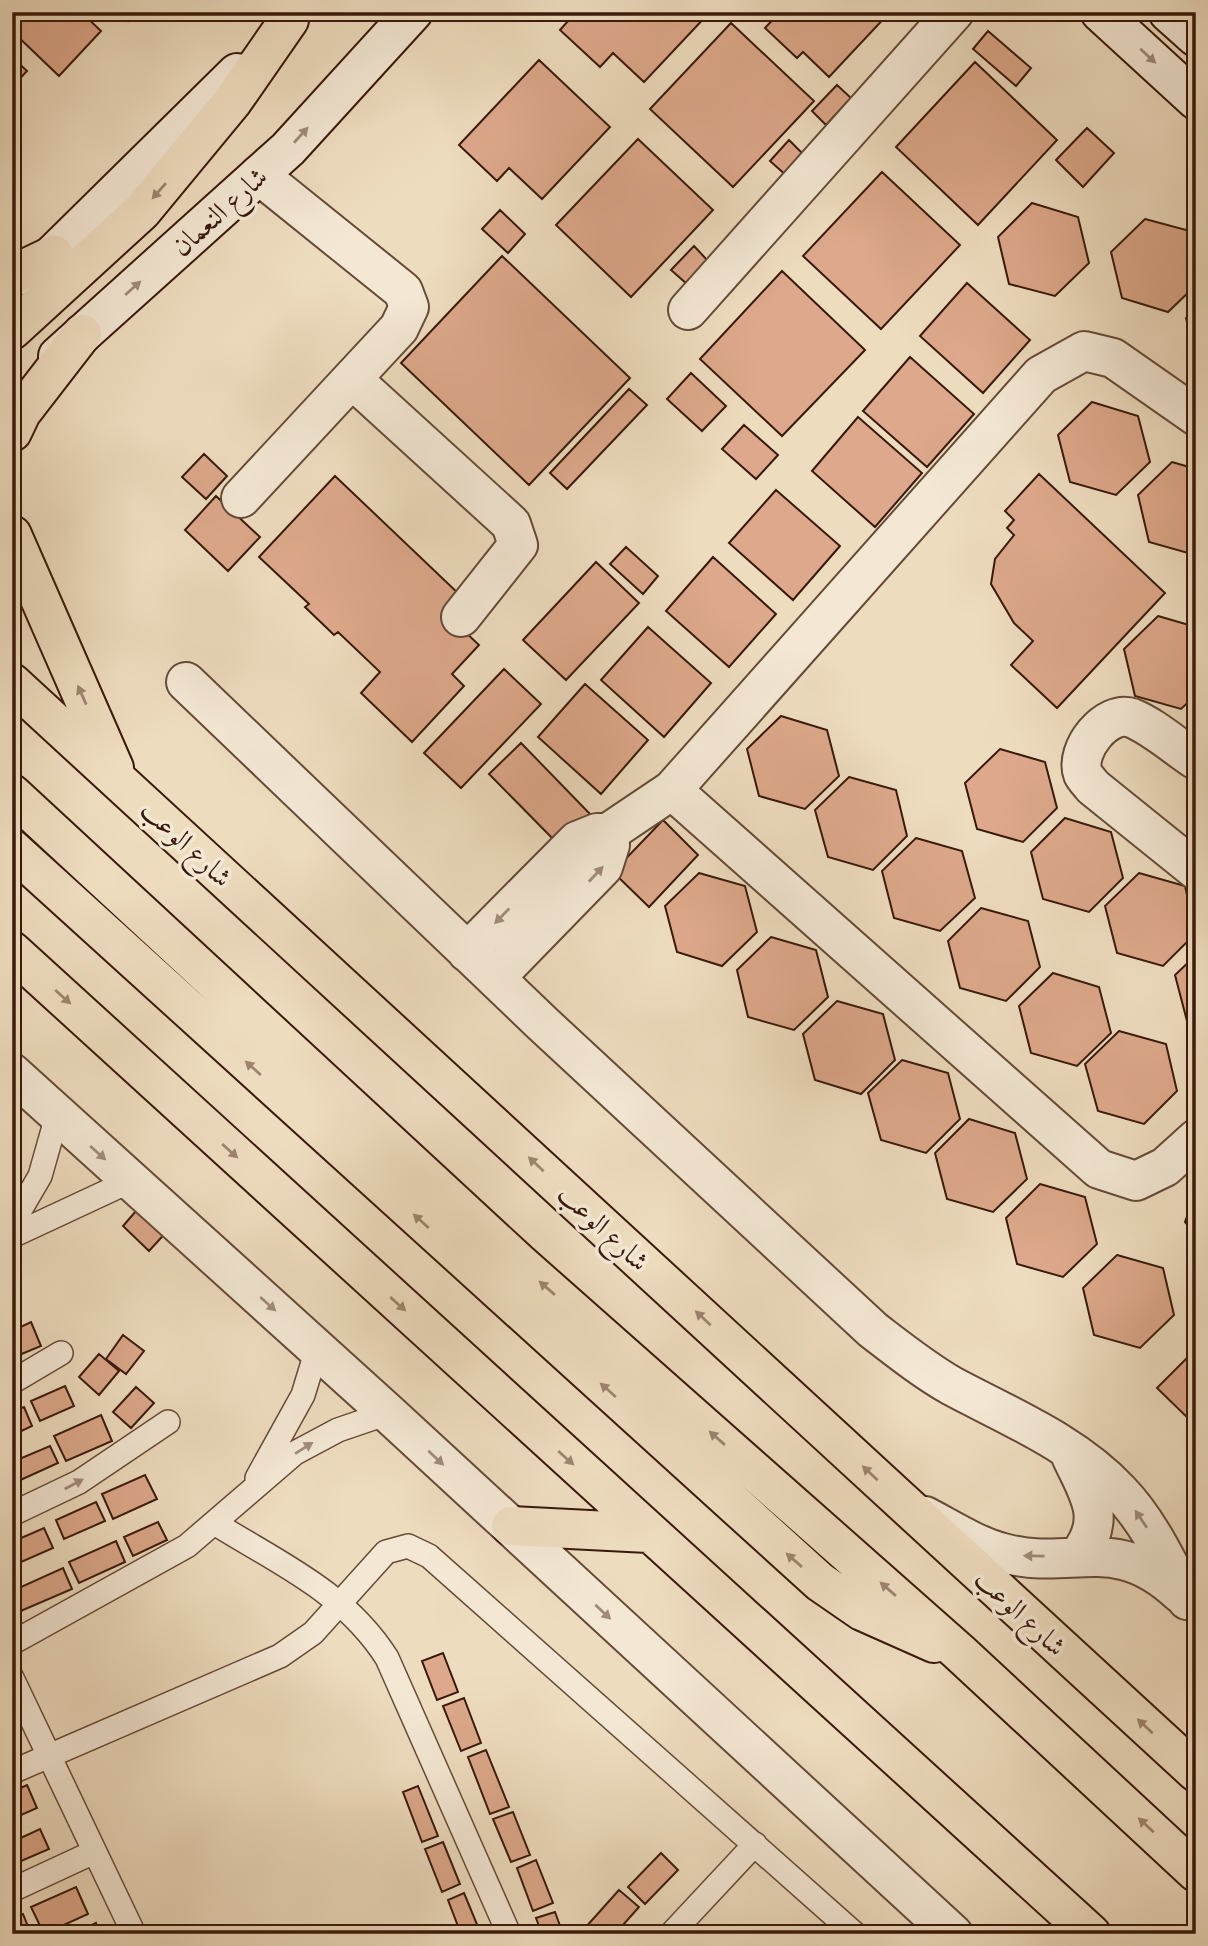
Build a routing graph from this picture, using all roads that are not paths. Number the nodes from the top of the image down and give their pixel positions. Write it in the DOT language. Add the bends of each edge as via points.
graph roads {
  1 [pos="413,12"];
  2 [pos="954,12"];
  3 [pos="1100,12"];
  4 [pos="1168,12"];
  5 [pos="293,16"];
  6 [pos="1196,37"];
  7 [pos="1196,100"];
  8 [pos="259,175"];
  9 [pos="54,255"];
  10 [pos="12,275"];
  11 [pos="12,293"];
  12 [pos="688,310"];
  13 [pos="12,330"];
  14 [pos="82,334"];
  15 [pos="352,379"];
  16 [pos="12,396"];
  17 [pos="1196,416"];
  18 [pos="12,432"];
  19 [pos="242,498"];
  20 [pos="12,535"];
  21 [pos="461,617"];
  22 [pos="12,682"];
  23 [pos="186,682"];
  24 [pos="1196,760"];
  25 [pos="119,779"];
  26 [pos="672,790"];
  27 [pos="12,794"];
  28 [pos="608,833"];
  29 [pos="12,849"];
  30 [pos="1196,870"];
  31 [pos="12,951"];
  32 [pos="467,952"];
  33 [pos="495,978"];
  34 [pos="12,1073"];
  35 [pos="57,1116"];
  36 [pos="1196,1139"];
  37 [pos="130,1181"];
  38 [pos="12,1224"];
  39 [pos="12,1236"];
  40 [pos="317,1349"];
  41 [pos="61,1353"];
  42 [pos="12,1382"];
  43 [pos="388,1413"];
  44 [pos="168,1422"];
  45 [pos="1069,1451"];
  46 [pos="250,1490"];
  47 [pos="905,1505"];
  48 [pos="12,1514"];
  49 [pos="216,1524"];
  50 [pos="511,1527"];
  51 [pos="648,1534"];
  52 [pos="1079,1555"];
  53 [pos="340,1601"];
  54 [pos="1192,1604"];
  55 [pos="12,1643"];
  56 [pos="959,1652"];
  57 [pos="12,1678"];
  58 [pos="49,1756"];
  59 [pos="12,1772"];
  60 [pos="1196,1772"];
  61 [pos="755,1844"];
  62 [pos="94,1852"];
  63 [pos="1196,1872"];
  64 [pos="12,1890"];
  65 [pos="134,1934"];
  66 [pos="509,1934"];
  67 [pos="671,1934"];
  68 [pos="855,1934"];
  69 [pos="953,1934"];
  70 [pos="1091,1934"];
  8 -- 1 [label="street, شارع النعمان, one-way"];
  2 -- 12 [label="street"];
  3 -- 7 [label="street, one-way"];
  4 -- 6 [label="street"];
  5 -- 9 [label="street"];
  5 -- 13 [label="main road, one-way" via="232,102 142,211"];
  14 -- 8 [label="street, شارع النعمان, one-way"];
  8 -- 15 [label="street" via="403,291 409,307 400,328"];
  9 -- 10 [label="main road"];
  9 -- 11 [label="street"];
  14 -- 16 [label="street, شارع النعمان"];
  14 -- 18 [label="main road" via="21,413"];
  15 -- 19 [label="street"];
  15 -- 21 [label="street" via="516,534 518,545"];
  17 -- 26 [label="street" via="1113,358 1084,351 1041,375"];
  25 -- 20 [label="main road, one-way"];
  22 -- 25 [label="main road, شارع الوعب"];
  23 -- 32 [label="street"];
  24 -- 30 [label="street" via="1131,718 1117,717 1091,737 1083,756 1083,773 1093,787"];
  47 -- 25 [label="main road, شارع الوعب, one-way"];
  26 -- 28 [label="street"];
  26 -- 36 [label="street" via="1099,1169 1136,1181 1165,1167"];
  56 -- 27 [label="main road, one-way" via="518,1262"];
  28 -- 32 [label="street, one-way" via="577,841"];
  33 -- 28 [label="street, one-way" via="603,867 610,845"];
  56 -- 29 [label="main road, one-way" via="862,1611 820,1582"];
  31 -- 51 [label="main road, one-way"];
  32 -- 33 [label="street"];
  33 -- 45 [label="street" via="873,1330 925,1369"];
  34 -- 35 [label="street"];
  35 -- 37 [label="street, one-way"];
  35 -- 38 [label="lane" via="40,1176"];
  37 -- 39 [label="lane"];
  37 -- 40 [label="street, one-way"];
  40 -- 43 [label="street"];
  40 -- 46 [label="lane" via="303,1395"];
  41 -- 42 [label="lane"];
  46 -- 43 [label="lane, one-way" via="316,1441"];
  43 -- 50 [label="street, one-way"];
  48 -- 44 [label="lane, one-way" via="79,1482"];
  45 -- 52 [label="street" via="1094,1510 1095,1526"];
  54 -- 45 [label="street, one-way" via="1139,1514 1119,1490"];
  46 -- 49 [label="lane"];
  52 -- 47 [label="street, one-way" via="1004,1553"];
  60 -- 47 [label="main road, شارع الوعب, one-way"];
  49 -- 53 [label="lane"];
  49 -- 55 [label="lane" via="187,1546"];
  50 -- 51 [label="main road"];
  50 -- 69 [label="street, one-way"];
  51 -- 70 [label="main road"];
  52 -- 54 [label="street" via="1110,1556 1138,1564 1165,1579"];
  53 -- 58 [label="lane" via="313,1633 280,1656"];
  53 -- 61 [label="lane" via="386,1552 408,1546 419,1549"];
  53 -- 66 [label="lane" via="387,1658"];
  63 -- 56 [label="main road, one-way"];
  57 -- 58 [label="lane"];
  58 -- 59 [label="lane"];
  58 -- 62 [label="lane"];
  61 -- 67 [label="lane"];
  61 -- 68 [label="lane"];
  62 -- 64 [label="lane"];
  62 -- 65 [label="lane"];
}
